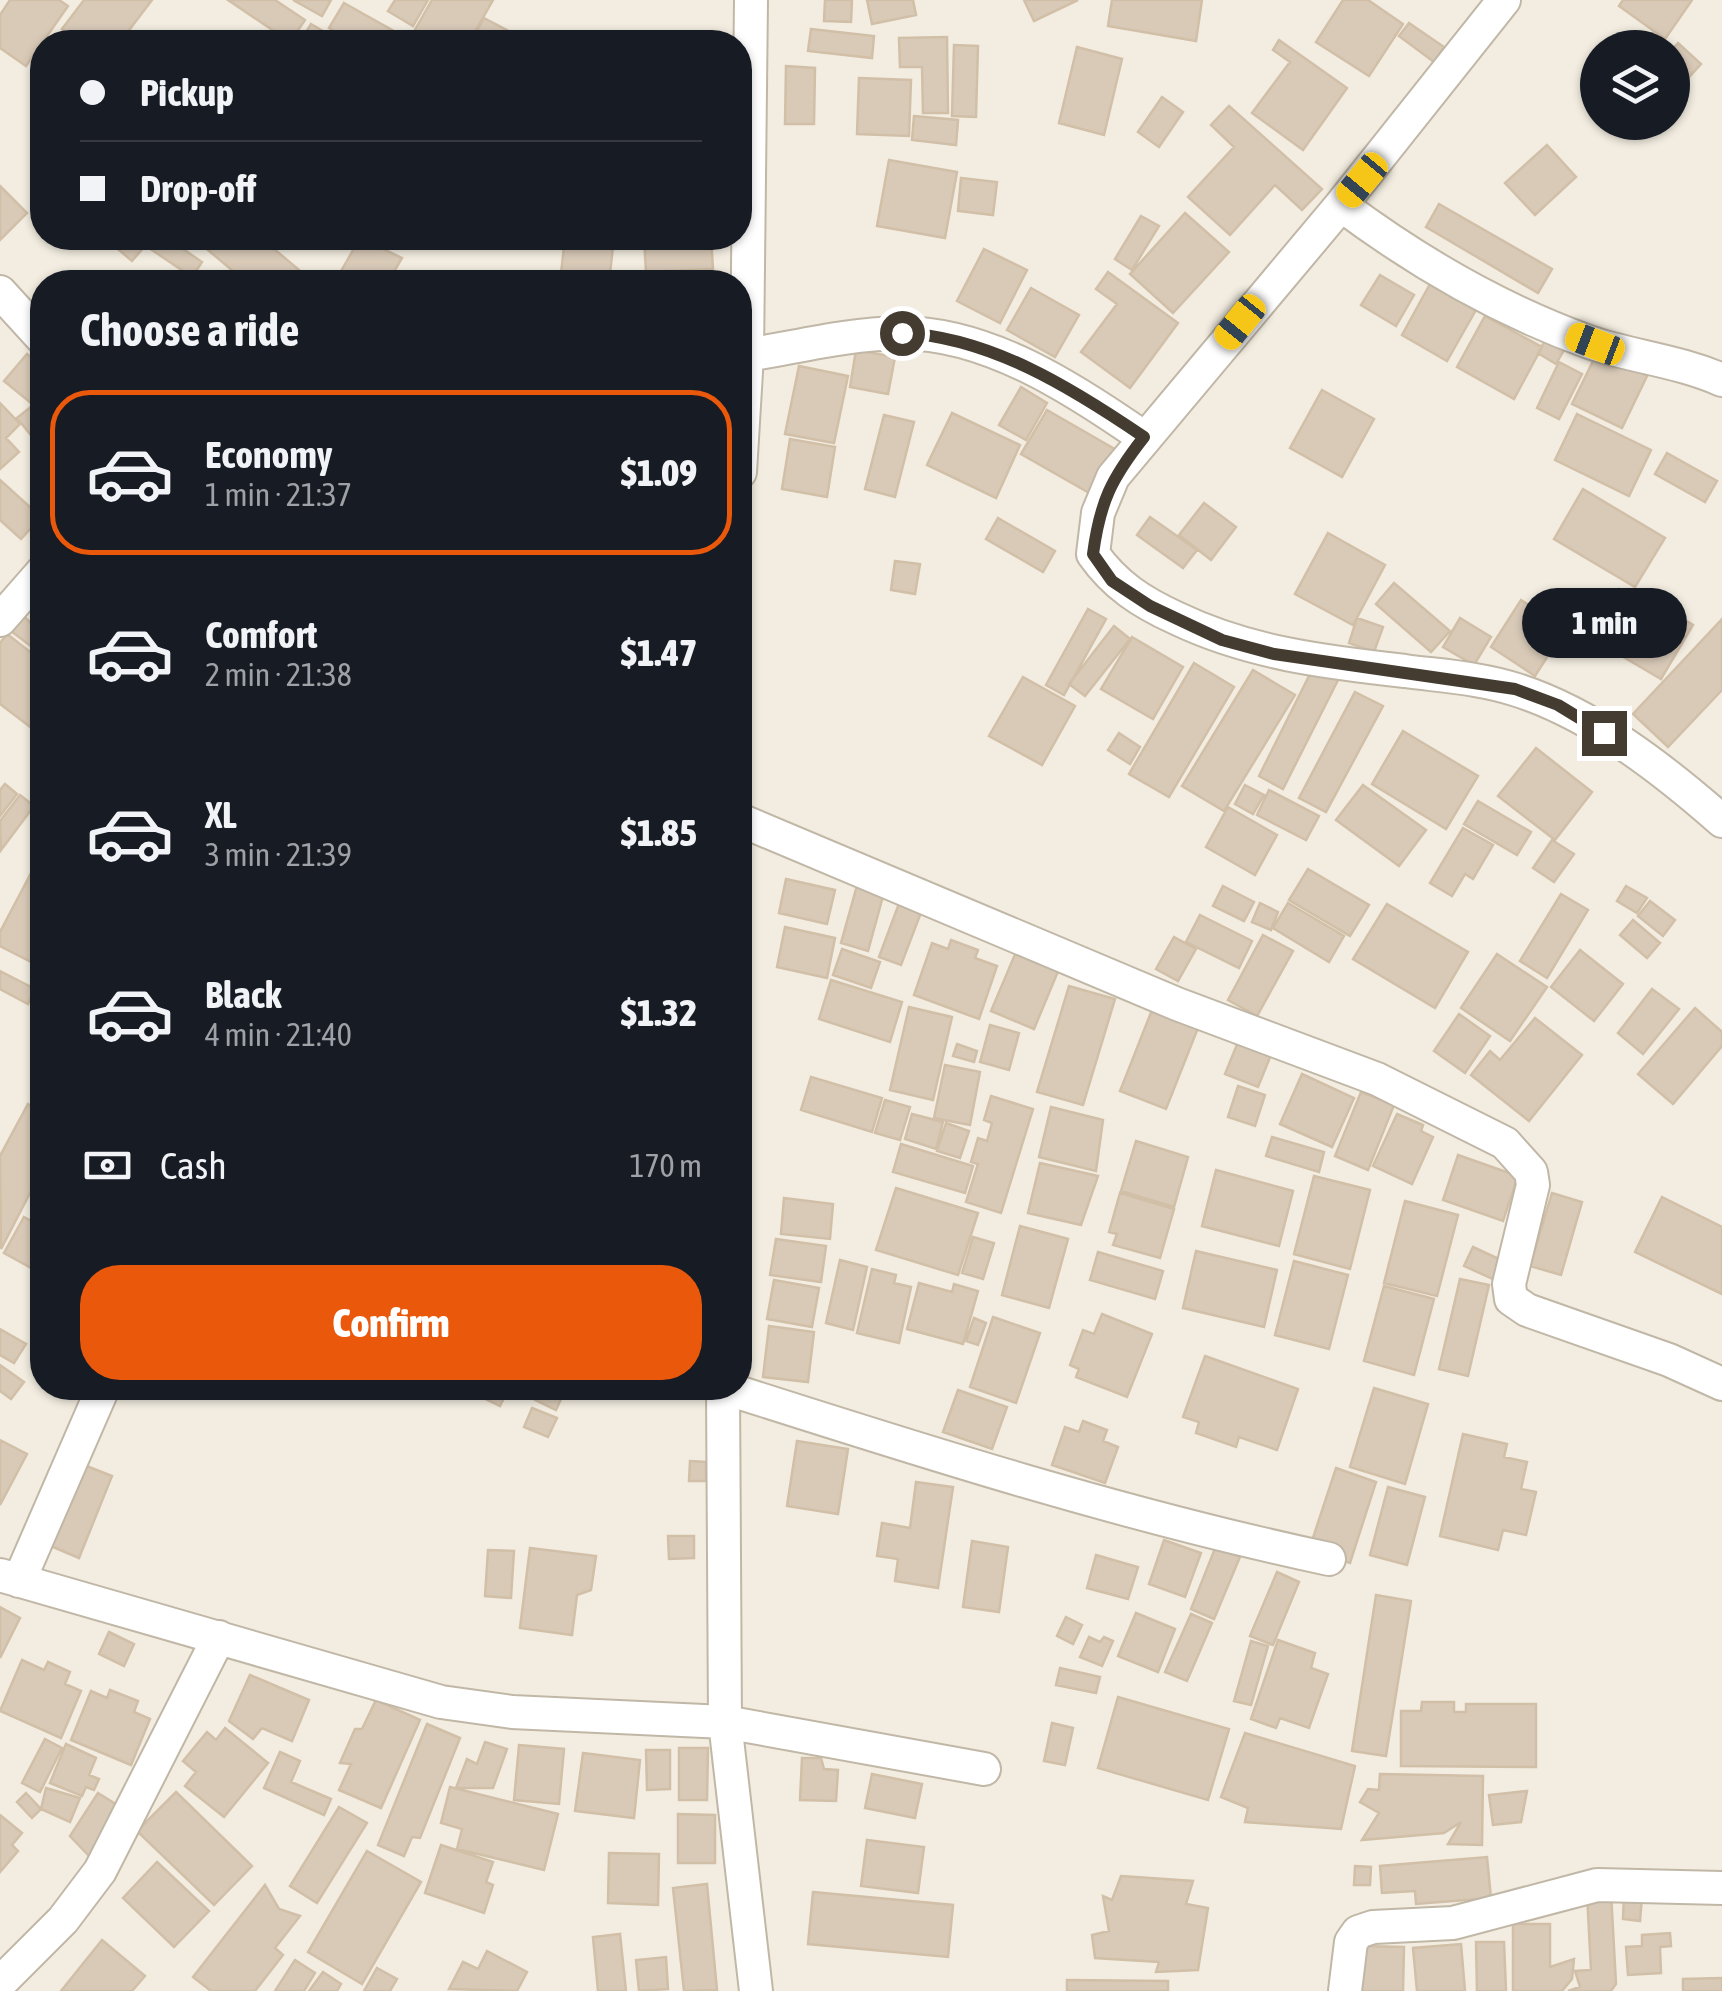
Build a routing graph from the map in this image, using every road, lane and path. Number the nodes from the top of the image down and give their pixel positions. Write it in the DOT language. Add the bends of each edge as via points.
graph roads {
  1 [pos="751,0"];
  2 [pos="1504,0"];
  3 [pos="751,30"];
  4 [pos="1341,204"];
  5 [pos="0,292"];
  6 [pos="30,325"];
  7 [pos="752,354"];
  8 [pos="1722,380"];
  9 [pos="1144,437"];
  10 [pos="30,586"];
  11 [pos="0,620"];
  12 [pos="1722,821"];
  13 [pos="752,825"];
  14 [pos="1722,1384"];
  15 [pos="752,1397"];
  16 [pos="97,1400"];
  17 [pos="724,1400"];
  18 [pos="1329,1559"];
  19 [pos="9,1578"];
  20 [pos="219,1637"];
  21 [pos="726,1722"];
  22 [pos="984,1768"];
  23 [pos="1722,1888"];
  24 [pos="0,1983"];
  25 [pos="756,1991"];
  26 [pos="1345,1991"];
  1 -- 3 [label="street"];
  2 -- 4 [label="street"];
  4 -- 8 [label="street" via="1414,255 1524,317"];
  4 -- 9 [label="street"];
  5 -- 6 [label="street"];
  7 -- 9 [label="street" via="860,336 934,334 1023,365"];
  9 -- 12 [label="street" via="1113,476 1098,512 1093,554 1112,581 1137,598 1222,640 1274,654 1469,679 1544,700 1604,733"];
  10 -- 11 [label="street"];
  13 -- 14 [label="street" via="1177,1004 1377,1079 1506,1143 1531,1172 1533,1185 1508,1284 1511,1299"];
  15 -- 18 [label="street" via="1183,1528"];
  16 -- 19 [label="street"];
  17 -- 21 [label="street"];
  19 -- 20 [label="street"];
  20 -- 21 [label="street" via="479,1709"];
  20 -- 24 [label="street" via="100,1872"];
  21 -- 22 [label="street"];
  21 -- 25 [label="street"];
  23 -- 26 [label="street" via="1597,1885 1454,1922 1373,1927 1352,1942"];
}
